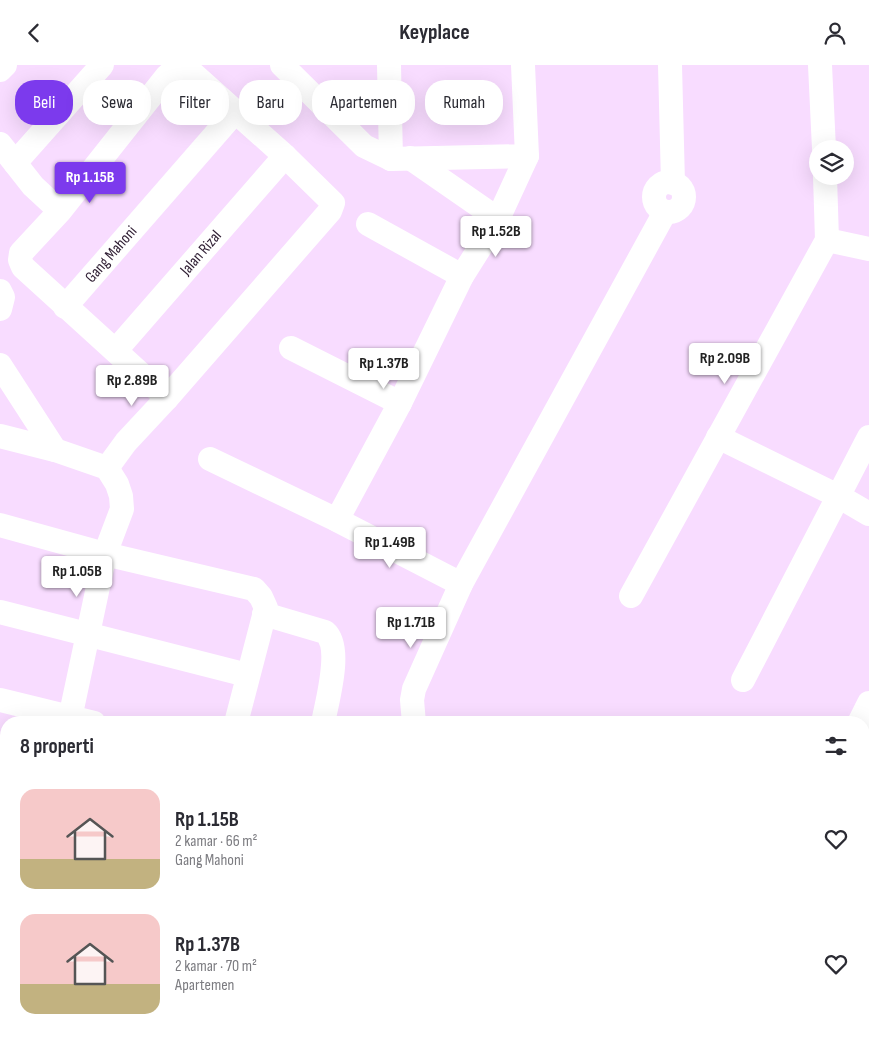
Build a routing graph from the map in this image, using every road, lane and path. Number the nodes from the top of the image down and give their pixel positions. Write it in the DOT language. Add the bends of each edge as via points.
graph roads {
  1 [pos="5,65"];
  2 [pos="102,65"];
  3 [pos="282,65"];
  4 [pos="388,65"];
  5 [pos="523,65"];
  6 [pos="670,65"];
  7 [pos="820,65"];
  8 [pos="0,70"];
  9 [pos="159,70"];
  10 [pos="235,112"];
  11 [pos="824,140"];
  12 [pos="0,144"];
  13 [pos="285,156"];
  14 [pos="527,156"];
  15 [pos="401,159"];
  16 [pos="15,163"];
  17 [pos="825,185"];
  18 [pos="60,211"];
  19 [pos="498,219"];
  20 [pos="368,224"];
  21 [pos="827,240"];
  22 [pos="869,249"];
  23 [pos="462,276"];
  24 [pos="0,291"];
  25 [pos="65,307"];
  26 [pos="0,309"];
  27 [pos="291,348"];
  28 [pos="116,350"];
  29 [pos="0,365"];
  30 [pos="167,398"];
  31 [pos="400,403"];
  32 [pos="0,436"];
  33 [pos="718,437"];
  34 [pos="869,437"];
  35 [pos="55,450"];
  36 [pos="210,459"];
  37 [pos="109,465"];
  38 [pos="838,496"];
  39 [pos="869,514"];
  40 [pos="337,520"];
  41 [pos="0,525"];
  42 [pos="105,554"];
  43 [pos="461,583"];
  44 [pos="631,596"];
  45 [pos="0,611"];
  46 [pos="264,614"];
  47 [pos="89,635"];
  48 [pos="247,675"];
  49 [pos="742,680"];
  50 [pos="0,700"];
  51 [pos="869,703"];
  52 [pos="56,716"];
  53 [pos="71,716"];
  54 [pos="238,716"];
  55 [pos="324,716"];
  56 [pos="413,716"];
  57 [pos="862,716"];
  1 -- 8 [label="street"];
  2 -- 16 [label="street"];
  3 -- 15 [label="street" via="364,146"];
  4 -- 15 [label="street"];
  5 -- 14 [label="street"];
  6 -- 43 [label="street" via="673,183 682,190 684,201 677,211 665,212"];
  7 -- 11 [label="street"];
  9 -- 10 [label="street" via="179,68 190,71"];
  9 -- 18 [label="street"];
  10 -- 13 [label="street"];
  10 -- 25 [label="street, Gang Mahoni"];
  12 -- 16 [label="street"];
  13 -- 28 [label="street, Jalan Rizal"];
  13 -- 30 [label="street" via="329,198 333,207"];
  14 -- 15 [label="street"];
  14 -- 19 [label="street"];
  15 -- 19 [label="street"];
  16 -- 18 [label="street" via="33,186"];
  17 -- 21 [label="street"];
  18 -- 25 [label="street" via="20,258 23,267"];
  19 -- 23 [label="street"];
  20 -- 23 [label="street"];
  21 -- 22 [label="street"];
  21 -- 33 [label="street"];
  23 -- 31 [label="street"];
  24 -- 26 [label="street" via="3,297"];
  25 -- 28 [label="street"];
  27 -- 31 [label="street"];
  28 -- 30 [label="street"];
  29 -- 35 [label="street"];
  30 -- 37 [label="street"];
  31 -- 40 [label="street"];
  32 -- 35 [label="street"];
  33 -- 38 [label="street"];
  33 -- 44 [label="street"];
  34 -- 38 [label="street"];
  35 -- 37 [label="street"];
  36 -- 40 [label="street"];
  37 -- 42 [label="street" via="121,496 122,509"];
  38 -- 39 [label="street"];
  38 -- 49 [label="street"];
  40 -- 43 [label="street"];
  41 -- 42 [label="street"];
  42 -- 46 [label="street" via="254,589 266,609"];
  42 -- 47 [label="street"];
  43 -- 56 [label="street" via="414,689"];
  45 -- 47 [label="street"];
  46 -- 48 [label="street"];
  46 -- 55 [label="street" via="325,632 330,637 334,644 331,683"];
  47 -- 48 [label="street"];
  47 -- 53 [label="street"];
  48 -- 54 [label="street"];
  50 -- 52 [label="street"];
  51 -- 57 [label="street"];
}
